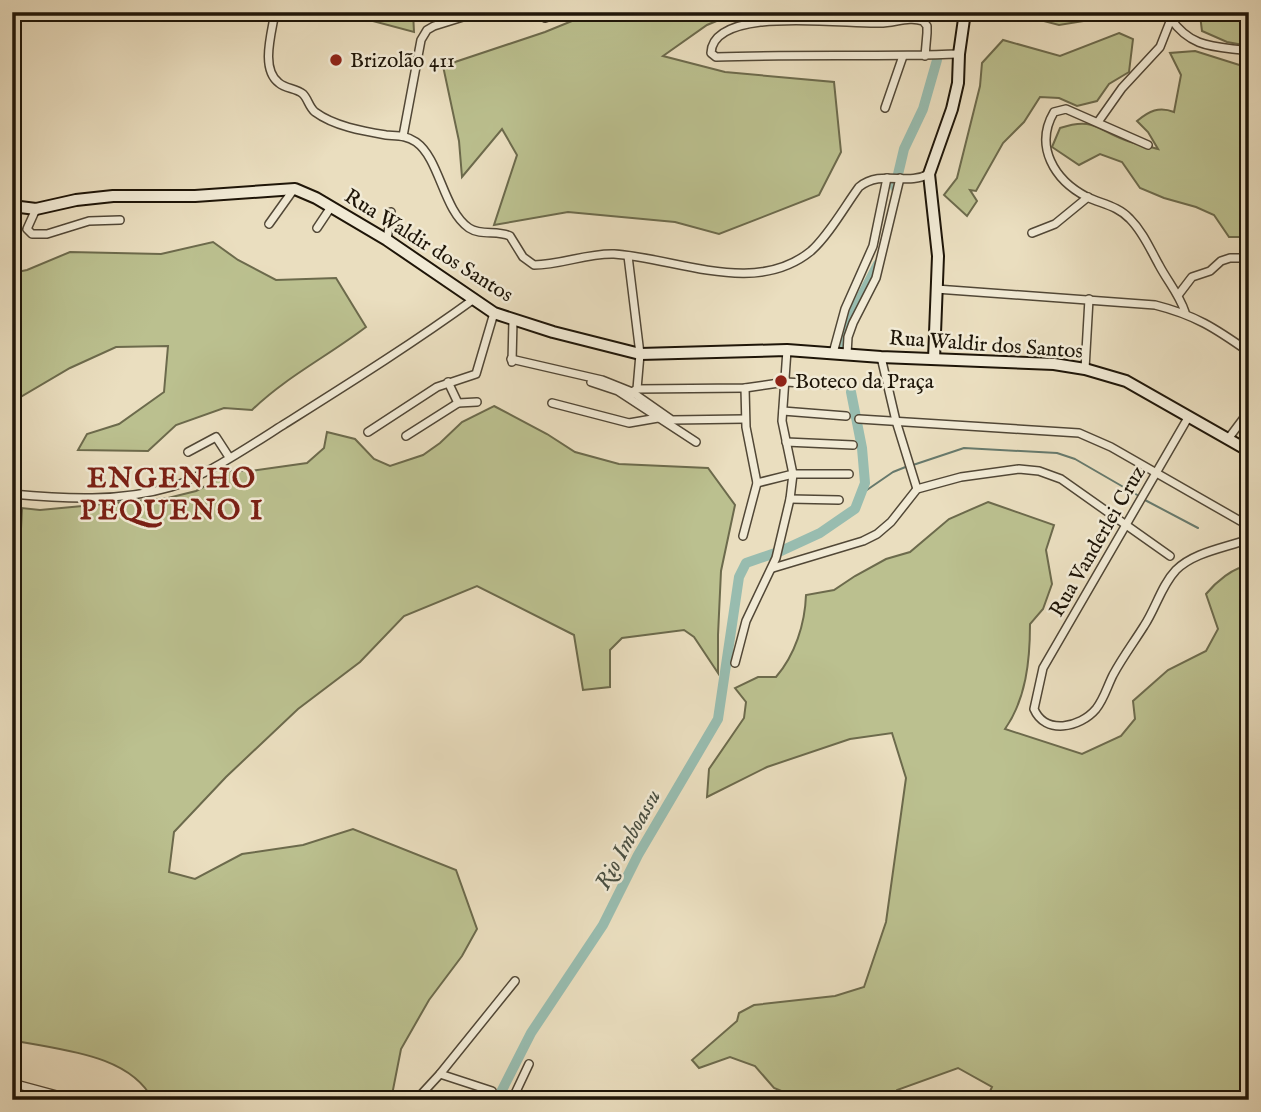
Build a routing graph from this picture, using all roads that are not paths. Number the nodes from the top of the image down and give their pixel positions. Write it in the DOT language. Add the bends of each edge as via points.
graph roads {
  1 [pos="275,12"];
  2 [pos="479,12"];
  3 [pos="537,12"];
  4 [pos="553,12"];
  5 [pos="965,12"];
  6 [pos="1172,16"];
  7 [pos="1249,51"];
  8 [pos="959,54"];
  9 [pos="903,56"];
  10 [pos="925,56"];
  11 [pos="885,108"];
  12 [pos="1098,122"];
  13 [pos="403,136"];
  14 [pos="1148,145"];
  15 [pos="929,174"];
  16 [pos="887,178"];
  17 [pos="900,178"];
  18 [pos="295,188"];
  19 [pos="1087,197"];
  20 [pos="12,206"];
  21 [pos="331,207"];
  22 [pos="36,209"];
  23 [pos="391,212"];
  24 [pos="120,220"];
  25 [pos="270,224"];
  26 [pos="317,228"];
  27 [pos="1032,233"];
  28 [pos="387,240"];
  29 [pos="628,256"];
  30 [pos="1249,258"];
  31 [pos="936,289"];
  32 [pos="1179,294"];
  33 [pos="474,299"];
  34 [pos="1089,299"];
  35 [pos="1185,312"];
  36 [pos="494,313"];
  37 [pos="513,320"];
  38 [pos="787,350"];
  39 [pos="1249,352"];
  40 [pos="833,353"];
  41 [pos="640,354"];
  42 [pos="847,354"];
  43 [pos="881,357"];
  44 [pos="934,359"];
  45 [pos="1085,369"];
  46 [pos="448,382"];
  47 [pos="786,382"];
  48 [pos="835,385"];
  49 [pos="745,388"];
  50 [pos="633,393"];
  51 [pos="477,402"];
  52 [pos="458,403"];
  53 [pos="552,403"];
  54 [pos="783,411"];
  55 [pos="1249,411"];
  56 [pos="846,416"];
  57 [pos="1189,416"];
  58 [pos="658,418"];
  59 [pos="745,419"];
  60 [pos="859,419"];
  61 [pos="896,421"];
  62 [pos="368,432"];
  63 [pos="406,436"];
  64 [pos="1228,439"];
  65 [pos="696,442"];
  66 [pos="786,442"];
  67 [pos="853,445"];
  68 [pos="188,452"];
  69 [pos="1249,452"];
  70 [pos="229,457"];
  71 [pos="1156,473"];
  72 [pos="793,474"];
  73 [pos="849,474"];
  74 [pos="757,483"];
  75 [pos="917,489"];
  76 [pos="12,494"];
  77 [pos="790,499"];
  78 [pos="839,500"];
  79 [pos="1124,524"];
  80 [pos="1249,526"];
  81 [pos="743,536"];
  82 [pos="1249,539"];
  83 [pos="1170,556"];
  84 [pos="773,568"];
  85 [pos="735,663"];
  86 [pos="514,981"];
  87 [pos="529,1064"];
  88 [pos="440,1074"];
  89 [pos="12,1083"];
  90 [pos="492,1091"];
  91 [pos="75,1100"];
  92 [pos="416,1100"];
  93 [pos="512,1100"];
  1 -- 13 [label="street" via="269,48 272,77 277,82 300,92 312,109 337,123"];
  2 -- 13 [label="street" via="427,30 421,40"];
  3 -- 4 [label="street" via="545,18"];
  5 -- 8 [label="street"];
  6 -- 7 [label="street" via="1186,37 1197,43"];
  6 -- 12 [label="street" via="1160,47"];
  8 -- 10 [label="street"];
  8 -- 15 [label="street" via="953,109"];
  9 -- 10 [label="street"];
  9 -- 10 [label="street" via="716,57 711,53 717,37 729,29 791,19 880,23 918,19 927,26"];
  9 -- 11 [label="street"];
  12 -- 14 [label="street"];
  12 -- 19 [label="street" via="1060,109 1046,129 1046,153 1054,167"];
  13 -- 29 [label="street" via="425,152 461,221 474,231 510,236 528,262 544,265 610,254"];
  15 -- 17 [label="street" via="919,180"];
  15 -- 31 [label="street"];
  16 -- 17 [label="street"];
  16 -- 29 [label="street" via="866,181 811,250 774,270 728,273"];
  16 -- 40 [label="street" via="873,246 845,309"];
  17 -- 42 [label="street" via="876,278 853,323"];
  18 -- 21 [label="street, Rua Waldir dos Santos"];
  18 -- 22 [label="street" via="195,196 113,196"];
  18 -- 25 [label="street"];
  19 -- 27 [label="street" via="1055,224"];
  19 -- 32 [label="street" via="1128,216"];
  20 -- 22 [label="street"];
  21 -- 26 [label="street"];
  21 -- 28 [label="street, Rua Waldir dos Santos"];
  22 -- 24 [label="street" via="27,229 32,234 89,221"];
  23 -- 28 [label="street"];
  28 -- 33 [label="street, Rua Waldir dos Santos"];
  29 -- 41 [label="street"];
  30 -- 32 [label="street" via="1222,261 1192,277"];
  31 -- 34 [label="street"];
  31 -- 44 [label="street"];
  32 -- 35 [label="street"];
  33 -- 36 [label="street, Rua Waldir dos Santos"];
  33 -- 70 [label="street" via="421,338"];
  34 -- 35 [label="street"];
  34 -- 45 [label="street"];
  35 -- 39 [label="street"];
  36 -- 37 [label="street, Rua Waldir dos Santos"];
  36 -- 46 [label="street" via="476,374"];
  37 -- 41 [label="street, Rua Waldir dos Santos"];
  37 -- 50 [label="street" via="511,361 602,380"];
  38 -- 40 [label="street, Rua Waldir dos Santos"];
  38 -- 41 [label="street, Rua Waldir dos Santos"];
  38 -- 47 [label="street"];
  40 -- 42 [label="street, Rua Waldir dos Santos"];
  41 -- 50 [label="street"];
  42 -- 43 [label="street, Rua Waldir dos Santos"];
  43 -- 44 [label="street, Rua Waldir dos Santos"];
  43 -- 61 [label="street"];
  44 -- 45 [label="street, Rua Waldir dos Santos" via="1054,363"];
  45 -- 57 [label="street, Rua Waldir dos Santos" via="1126,381"];
  46 -- 52 [label="street"];
  46 -- 62 [label="street"];
  47 -- 48 [label="street"];
  47 -- 49 [label="street"];
  47 -- 54 [label="street"];
  49 -- 50 [label="street"];
  49 -- 59 [label="street"];
  50 -- 58 [label="street"];
  50 -- 59 [label="street" via="672,420"];
  51 -- 52 [label="street"];
  52 -- 63 [label="street"];
  53 -- 58 [label="street" via="629,423"];
  54 -- 56 [label="street"];
  54 -- 66 [label="street"];
  55 -- 64 [label="street"];
  57 -- 64 [label="street, Rua Waldir dos Santos"];
  57 -- 71 [label="street, Rua Vanderlei Cruz"];
  58 -- 65 [label="street"];
  59 -- 74 [label="street"];
  60 -- 61 [label="street"];
  61 -- 71 [label="street" via="1079,433"];
  61 -- 75 [label="street"];
  64 -- 69 [label="street, Rua Waldir dos Santos"];
  66 -- 67 [label="street"];
  66 -- 72 [label="street"];
  68 -- 70 [label="street" via="216,437"];
  70 -- 76 [label="street" via="173,486 150,491 91,498"];
  71 -- 79 [label="street, Rua Vanderlei Cruz"];
  71 -- 80 [label="street"];
  72 -- 73 [label="street"];
  72 -- 74 [label="street"];
  72 -- 77 [label="street"];
  74 -- 81 [label="street"];
  75 -- 79 [label="street" via="999,471 1039,471 1061,478"];
  75 -- 84 [label="street" via="877,534"];
  77 -- 78 [label="street"];
  77 -- 84 [label="street"];
  79 -- 82 [label="street, Rua Vanderlei Cruz" via="1043,668 1034,709 1051,727 1089,715 1170,577 1189,558"];
  79 -- 83 [label="street"];
  84 -- 85 [label="street" via="746,621"];
  86 -- 88 [label="street"];
  87 -- 93 [label="street"];
  88 -- 90 [label="street"];
  88 -- 92 [label="street"];
  89 -- 91 [label="street"];
}
